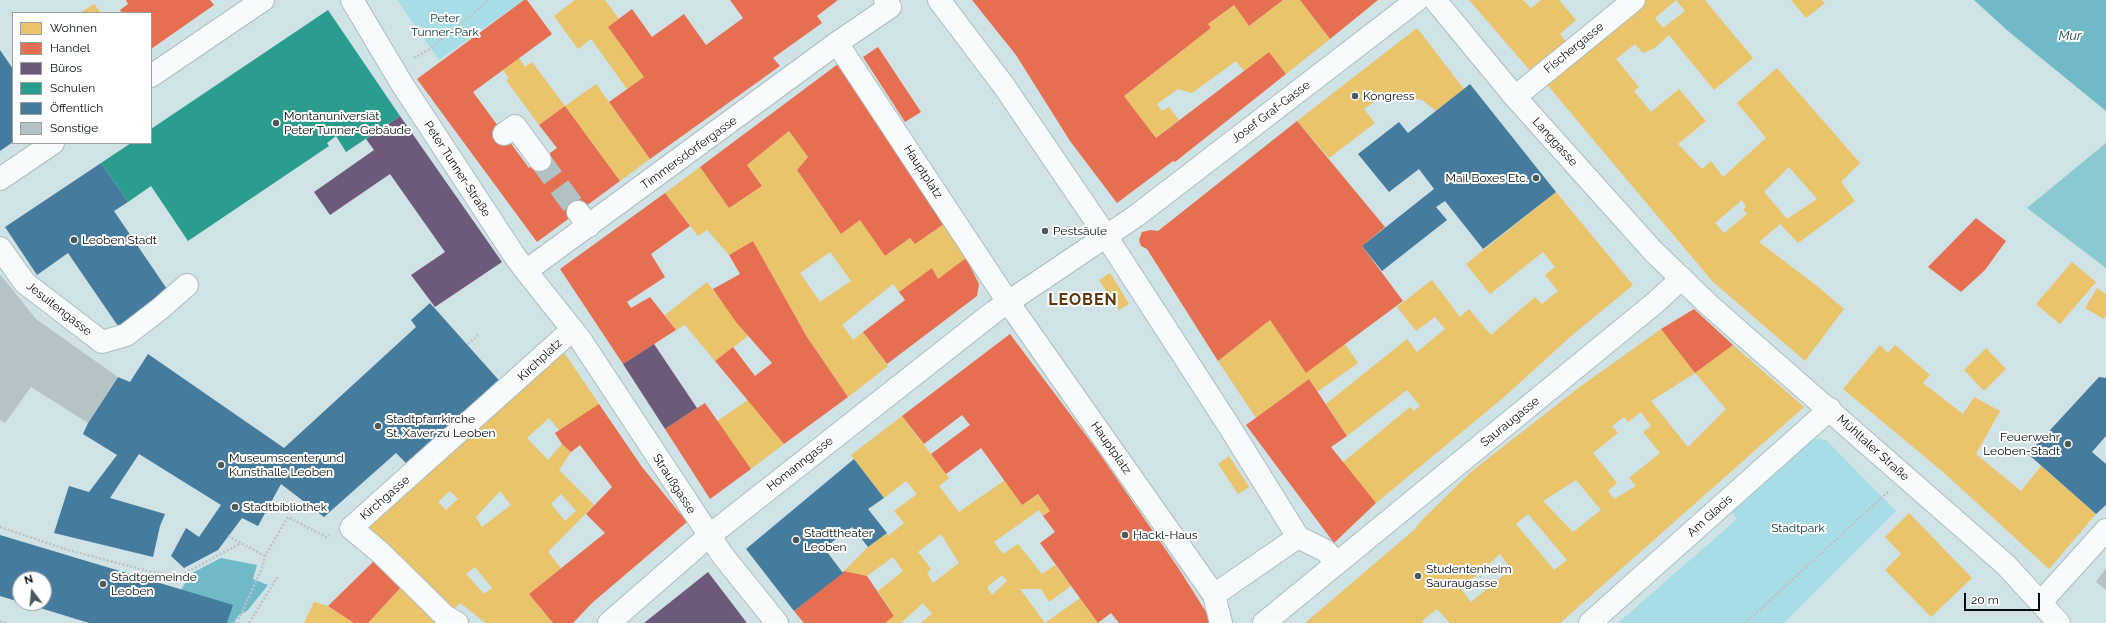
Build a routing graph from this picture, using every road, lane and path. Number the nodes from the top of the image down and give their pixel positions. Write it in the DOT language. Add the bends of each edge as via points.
graph roads {
  1 [pos="263,0"];
  2 [pos="352,0"];
  3 [pos="489,0"];
  4 [pos="939,0"];
  5 [pos="1417,0"];
  6 [pos="1435,0"];
  7 [pos="1634,0"];
  8 [pos="892,2"];
  9 [pos="834,46"];
  10 [pos="393,70"];
  11 [pos="152,75"];
  12 [pos="1515,97"];
  13 [pos="504,134"];
  14 [pos="52,144"];
  15 [pos="540,160"];
  16 [pos="0,179"];
  17 [pos="1106,236"];
  18 [pos="0,248"];
  19 [pos="520,263"];
  20 [pos="1682,278"];
  21 [pos="187,285"];
  22 [pos="1002,306"];
  23 [pos="576,334"];
  24 [pos="478,335"];
  25 [pos="468,344"];
  26 [pos="508,389"];
  27 [pos="1830,409"];
  28 [pos="1905,476"];
  29 [pos="0,527"];
  30 [pos="351,528"];
  31 [pos="2106,530"];
  32 [pos="228,536"];
  33 [pos="709,536"];
  34 [pos="1298,537"];
  35 [pos="241,543"];
  36 [pos="265,556"];
  37 [pos="1336,563"];
  38 [pos="1477,574"];
  39 [pos="278,576"];
  40 [pos="1490,587"];
  41 [pos="1214,595"];
  42 [pos="2041,602"];
  43 [pos="0,621"];
  44 [pos="6,623"];
  45 [pos="237,623"];
  46 [pos="249,623"];
  47 [pos="457,623"];
  48 [pos="609,623"];
  49 [pos="777,623"];
  50 [pos="1221,623"];
  51 [pos="1264,623"];
  52 [pos="1590,623"];
  53 [pos="1745,623"];
  54 [pos="2059,623"];
  1 -- 11 [label="street"];
  2 -- 10 [label="street, Peter Tunner-Straße"];
  3 -- 10 [label="path" via="430,49"];
  4 -- 17 [label="street" via="1004,86"];
  5 -- 17 [label="street, Josef Graf-Gasse"];
  6 -- 12 [label="street, Langgasse"];
  7 -- 12 [label="street, Fischergasse"];
  8 -- 9 [label="street"];
  9 -- 19 [label="street, Timmersdorfergasse" via="583,219 548,257"];
  9 -- 22 [label="street, Hauptplatz"];
  10 -- 19 [label="street, Peter Tunner-Straße"];
  12 -- 20 [label="street, Langgasse" via="1653,251"];
  13 -- 15 [label="street" via="515,126"];
  14 -- 16 [label="street"];
  17 -- 22 [label="street"];
  17 -- 34 [label="street"];
  18 -- 21 [label="street, Jesuitengasse" via="25,283 102,342 126,335"];
  19 -- 23 [label="street, Kirchplatz"];
  20 -- 27 [label="street, Mühltaler Straße" via="1811,395"];
  20 -- 37 [label="street, Sauraugasse"];
  22 -- 33 [label="street, Homanngasse"];
  22 -- 41 [label="street, Hauptplatz"];
  23 -- 26 [label="street, Kirchplatz"];
  23 -- 33 [label="street, Straußgasse"];
  24 -- 25 [label="path"];
  26 -- 30 [label="street, Kirchgasse"];
  27 -- 28 [label="street, Mühltaler Straße"];
  27 -- 52 [label="street, Am Glacis"];
  28 -- 42 [label="street, Mühltaler Straße" via="2006,565"];
  28 -- 53 [label="path"];
  29 -- 35 [label="path" via="68,550 148,571 180,576"];
  30 -- 36 [label="path" via="326,537 288,517"];
  30 -- 47 [label="street, Kirchgasse" via="381,553 445,616"];
  31 -- 42 [label="street"];
  32 -- 35 [label="path"];
  33 -- 48 [label="street, Homanngasse"];
  33 -- 49 [label="street, Straußgasse"];
  34 -- 37 [label="street" via="1326,551"];
  34 -- 41 [label="street"];
  35 -- 36 [label="path"];
  36 -- 45 [label="path"];
  37 -- 51 [label="street"];
  38 -- 40 [label="path"];
  39 -- 46 [label="path"];
  41 -- 50 [label="street, Hauptplatz"];
  42 -- 54 [label="street, Mühltaler Straße"];
  43 -- 44 [label="path"];
}
